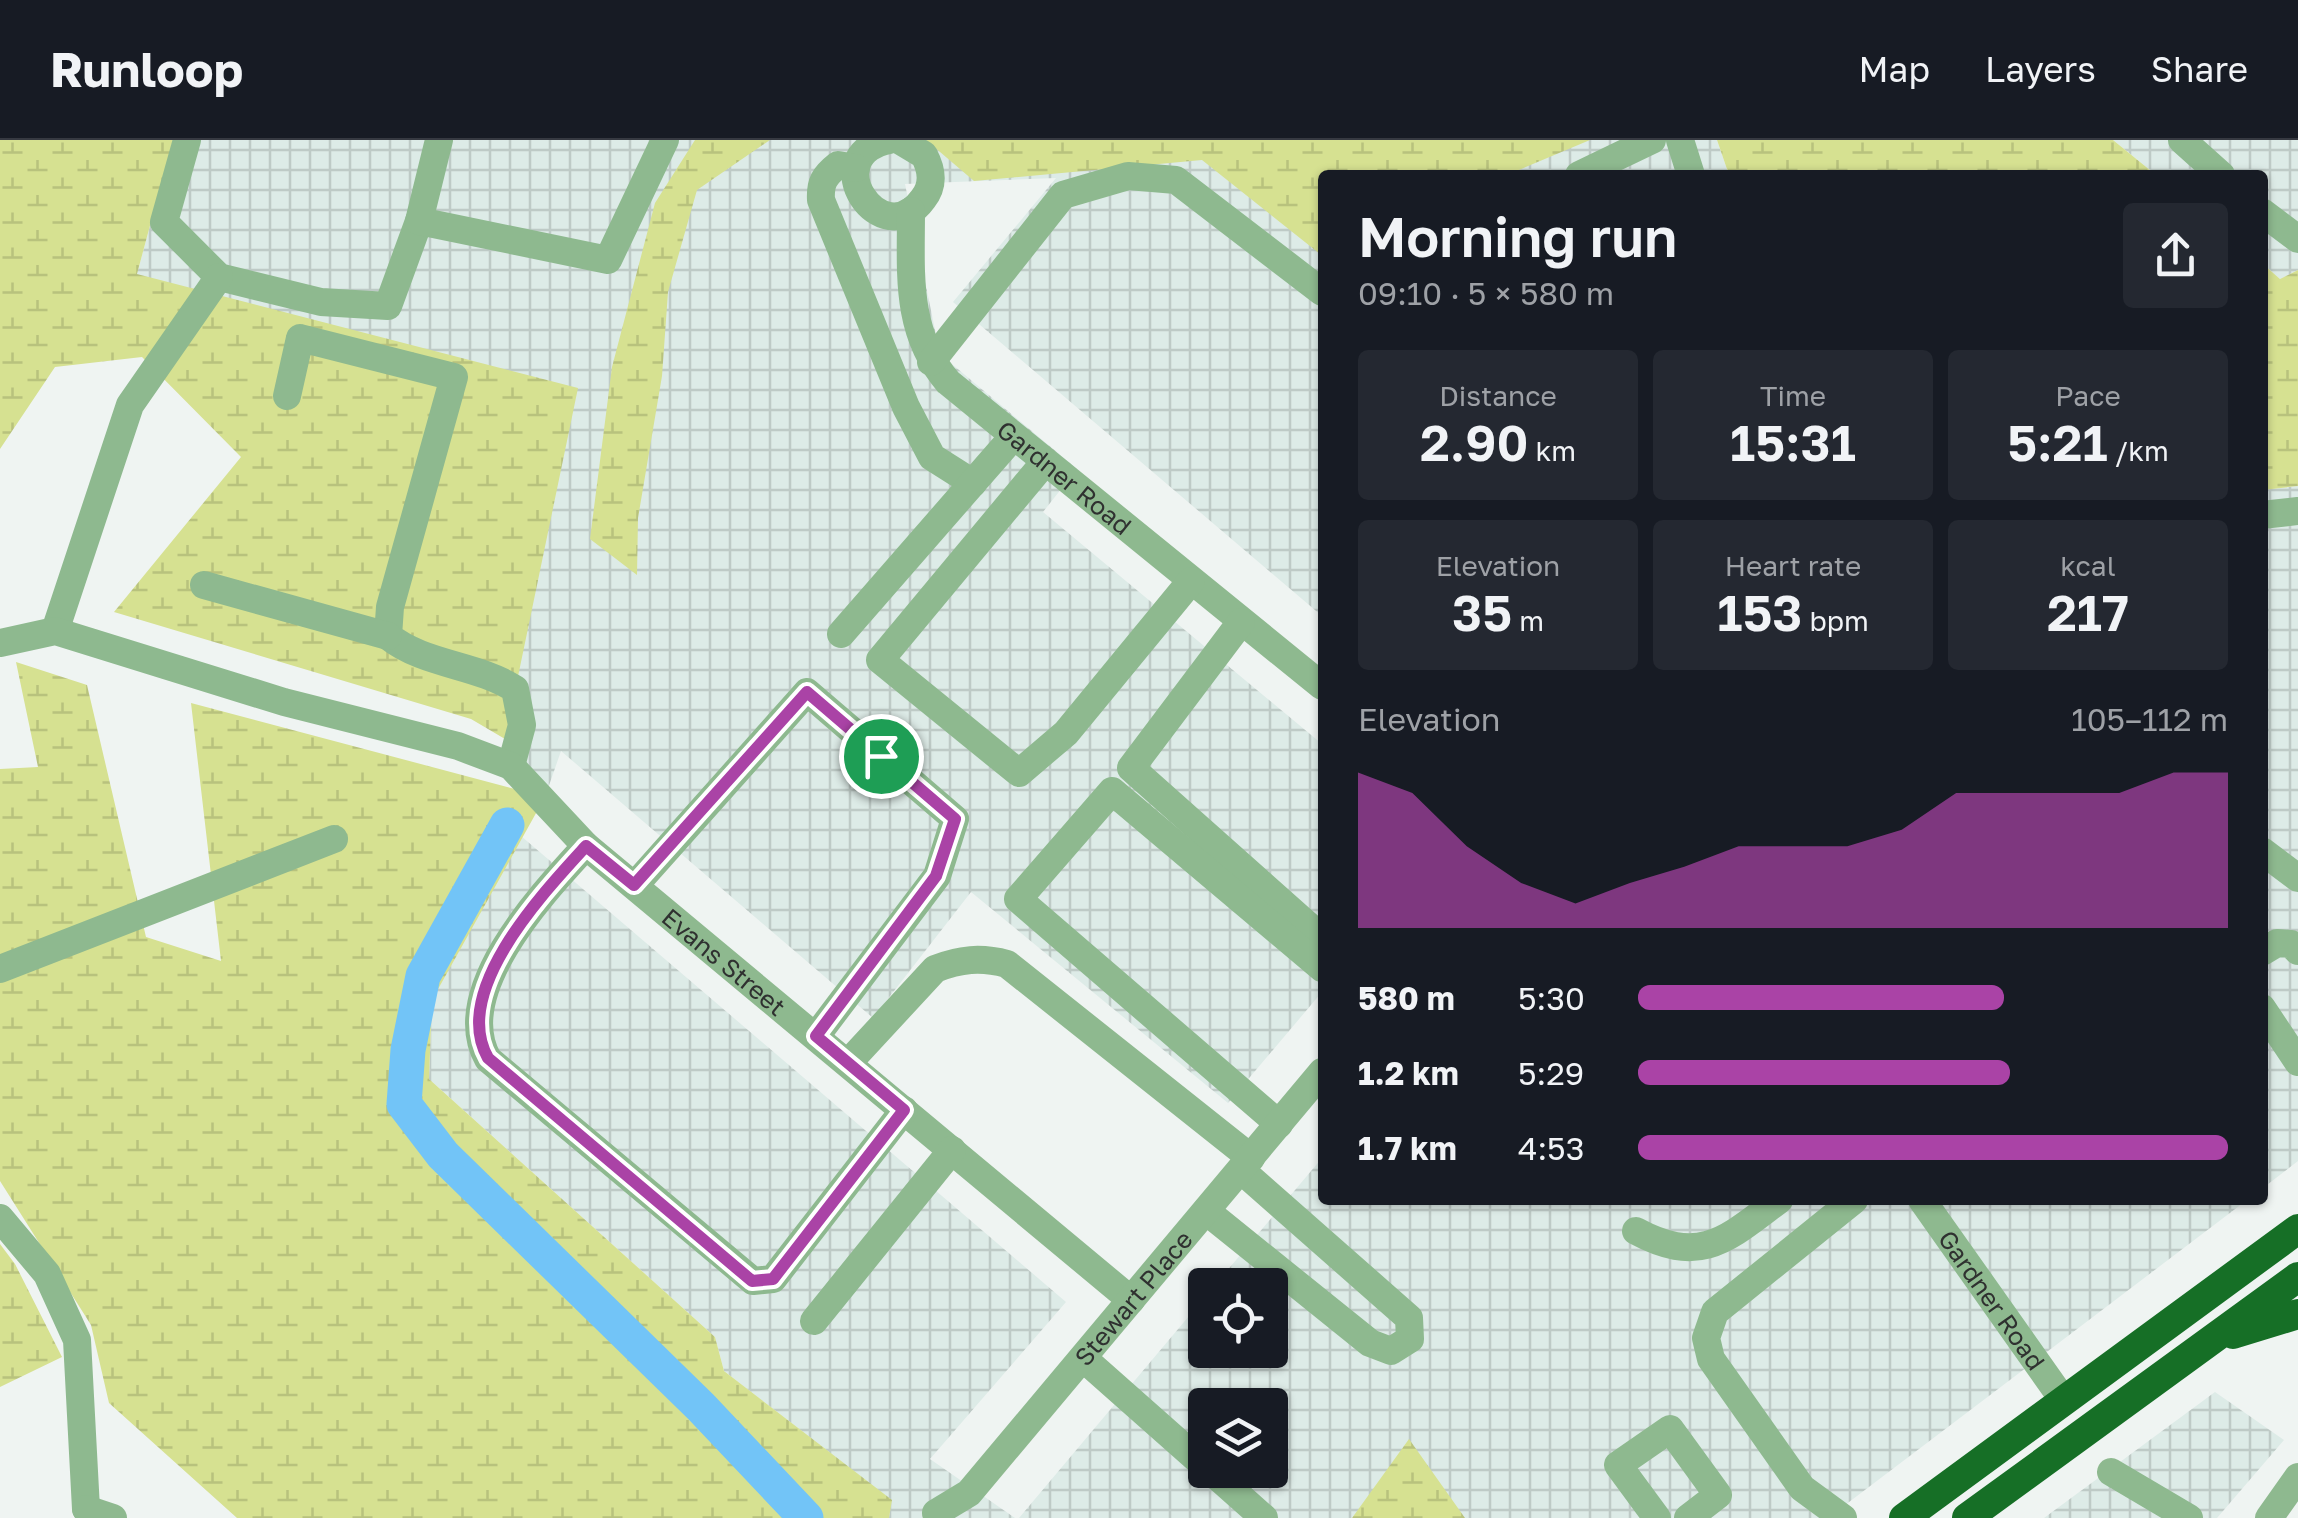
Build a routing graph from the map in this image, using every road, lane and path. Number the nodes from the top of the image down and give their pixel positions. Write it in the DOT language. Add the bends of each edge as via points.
graph roads {
  1 [pos="188,140"];
  2 [pos="439,140"];
  3 [pos="665,140"];
  4 [pos="888,140"];
  5 [pos="899,140"];
  6 [pos="1652,140"];
  7 [pos="1680,140"];
  8 [pos="2182,140"];
  9 [pos="856,168"];
  10 [pos="1590,170"];
  11 [pos="1690,170"];
  12 [pos="2215,170"];
  13 [pos="910,211"];
  14 [pos="2268,216"];
  15 [pos="419,221"];
  16 [pos="2298,239"];
  17 [pos="219,277"];
  18 [pos="1318,289"];
  19 [pos="931,362"];
  20 [pos="286,396"];
  21 [pos="1012,438"];
  22 [pos="1044,464"];
  23 [pos="973,483"];
  24 [pos="2298,511"];
  25 [pos="2268,514"];
  26 [pos="1191,581"];
  27 [pos="204,586"];
  28 [pos="1242,622"];
  29 [pos="55,631"];
  30 [pos="842,634"];
  31 [pos="388,636"];
  32 [pos="0,643"];
  33 [pos="1318,683"];
  34 [pos="511,766"];
  35 [pos="334,838"];
  36 [pos="586,846"];
  37 [pos="2268,856"];
  38 [pos="2298,878"];
  39 [pos="634,885"];
  40 [pos="1318,934"];
  41 [pos="2268,948"];
  42 [pos="2298,951"];
  43 [pos="1318,964"];
  44 [pos="0,969"];
  45 [pos="2268,1017"];
  46 [pos="816,1036"];
  47 [pos="2298,1062"];
  48 [pos="848,1064"];
  49 [pos="1318,1077"];
  50 [pos="904,1110"];
  51 [pos="1279,1124"];
  52 [pos="952,1150"];
  53 [pos="1246,1164"];
  54 [pos="1773,1205"];
  55 [pos="1848,1205"];
  56 [pos="1928,1205"];
  57 [pos="1206,1212"];
  58 [pos="0,1218"];
  59 [pos="2298,1229"];
  60 [pos="1636,1231"];
  61 [pos="2298,1277"];
  62 [pos="1132,1300"];
  63 [pos="2298,1314"];
  64 [pos="814,1321"];
  65 [pos="1082,1358"];
  66 [pos="2148,1384"];
  67 [pos="2064,1401"];
  68 [pos="1188,1451"];
  69 [pos="2111,1472"];
  70 [pos="2298,1477"];
  71 [pos="1230,1488"];
  72 [pos="79,1513"];
  73 [pos="938,1516"];
  74 [pos="113,1518"];
  75 [pos="1264,1518"];
  76 [pos="1657,1518"];
  77 [pos="1688,1518"];
  78 [pos="1843,1518"];
  79 [pos="1904,1518"];
  80 [pos="1968,1518"];
  81 [pos="2189,1518"];
  82 [pos="2269,1518"];
  1 -- 17 [label="street" via="164,222"];
  2 -- 15 [label="street"];
  3 -- 15 [label="street" via="608,260"];
  4 -- 9 [label="street" via="868,149"];
  5 -- 13 [label="street" via="916,146 930,166 928,192"];
  6 -- 10 [label="street"];
  7 -- 11 [label="street"];
  8 -- 12 [label="street"];
  9 -- 13 [label="street" via="858,192 868,206 889,215"];
  9 -- 23 [label="street" via="838,165 826,174 822,200 932,456"];
  13 -- 19 [label="street, Gardner Road" via="910,300"];
  14 -- 16 [label="street"];
  15 -- 17 [label="street" via="388,306 321,302"];
  17 -- 29 [label="street" via="130,405"];
  18 -- 19 [label="street" via="1176,180 1128,176 1063,194"];
  19 -- 21 [label="street, Gardner Road"];
  20 -- 31 [label="street" via="300,338 454,377 390,607"];
  21 -- 22 [label="street, Gardner Road"];
  21 -- 23 [label="street"];
  22 -- 26 [label="street, Gardner Road"];
  22 -- 26 [label="street" via="880,660 1018,772 1066,734"];
  23 -- 30 [label="street"];
  24 -- 25 [label="street"];
  26 -- 28 [label="street, Gardner Road"];
  27 -- 31 [label="street"];
  28 -- 33 [label="street, Gardner Road"];
  28 -- 40 [label="street" via="1132,768"];
  29 -- 32 [label="street"];
  29 -- 34 [label="street"];
  31 -- 34 [label="street" via="405,649 516,689 522,725"];
  34 -- 36 [label="street, Evans Street"];
  35 -- 44 [label="street"];
  36 -- 39 [label="street, Evans Street"];
  36 -- 50 [label="street" via="529,910 490,977 478,1042 488,1058 752,1281 773,1279"];
  37 -- 38 [label="street"];
  39 -- 46 [label="street, Evans Street"];
  39 -- 46 [label="street" via="807,692 955,819 936,876"];
  41 -- 42 [label="street" via="2277,942"];
  43 -- 51 [label="street" via="1112,791 1018,899"];
  45 -- 47 [label="street"];
  46 -- 48 [label="street, Evans Street"];
  48 -- 50 [label="street, Evans Street"];
  48 -- 53 [label="street" via="935,969 975,959 1008,964"];
  49 -- 51 [label="street, Stewart Place"];
  50 -- 52 [label="street, Evans Street"];
  51 -- 53 [label="street, Stewart Place"];
  52 -- 62 [label="street, Evans Street"];
  52 -- 64 [label="street"];
  53 -- 57 [label="street, Stewart Place"];
  53 -- 57 [label="street" via="1288,1211 1409,1318 1410,1339 1392,1351 1370,1343"];
  54 -- 60 [label="street" via="1718,1245 1678,1247"];
  55 -- 78 [label="street" via="1760,1273 1708,1324 1711,1360 1802,1488"];
  56 -- 67 [label="street, Gardner Road"];
  57 -- 62 [label="street, Stewart Place"];
  58 -- 72 [label="street" via="47,1274 77,1340"];
  59 -- 67 [label="highway"];
  61 -- 66 [label="highway"];
  62 -- 65 [label="street, Stewart Place"];
  63 -- 66 [label="highway" via="2241,1330"];
  65 -- 68 [label="street"];
  65 -- 73 [label="street, Stewart Place" via="969,1493"];
  66 -- 80 [label="highway"];
  67 -- 79 [label="highway"];
  69 -- 81 [label="street"];
  70 -- 82 [label="street"];
  71 -- 75 [label="street"];
  72 -- 74 [label="street"];
  76 -- 77 [label="street" via="1618,1465 1670,1429 1718,1496"];
}
